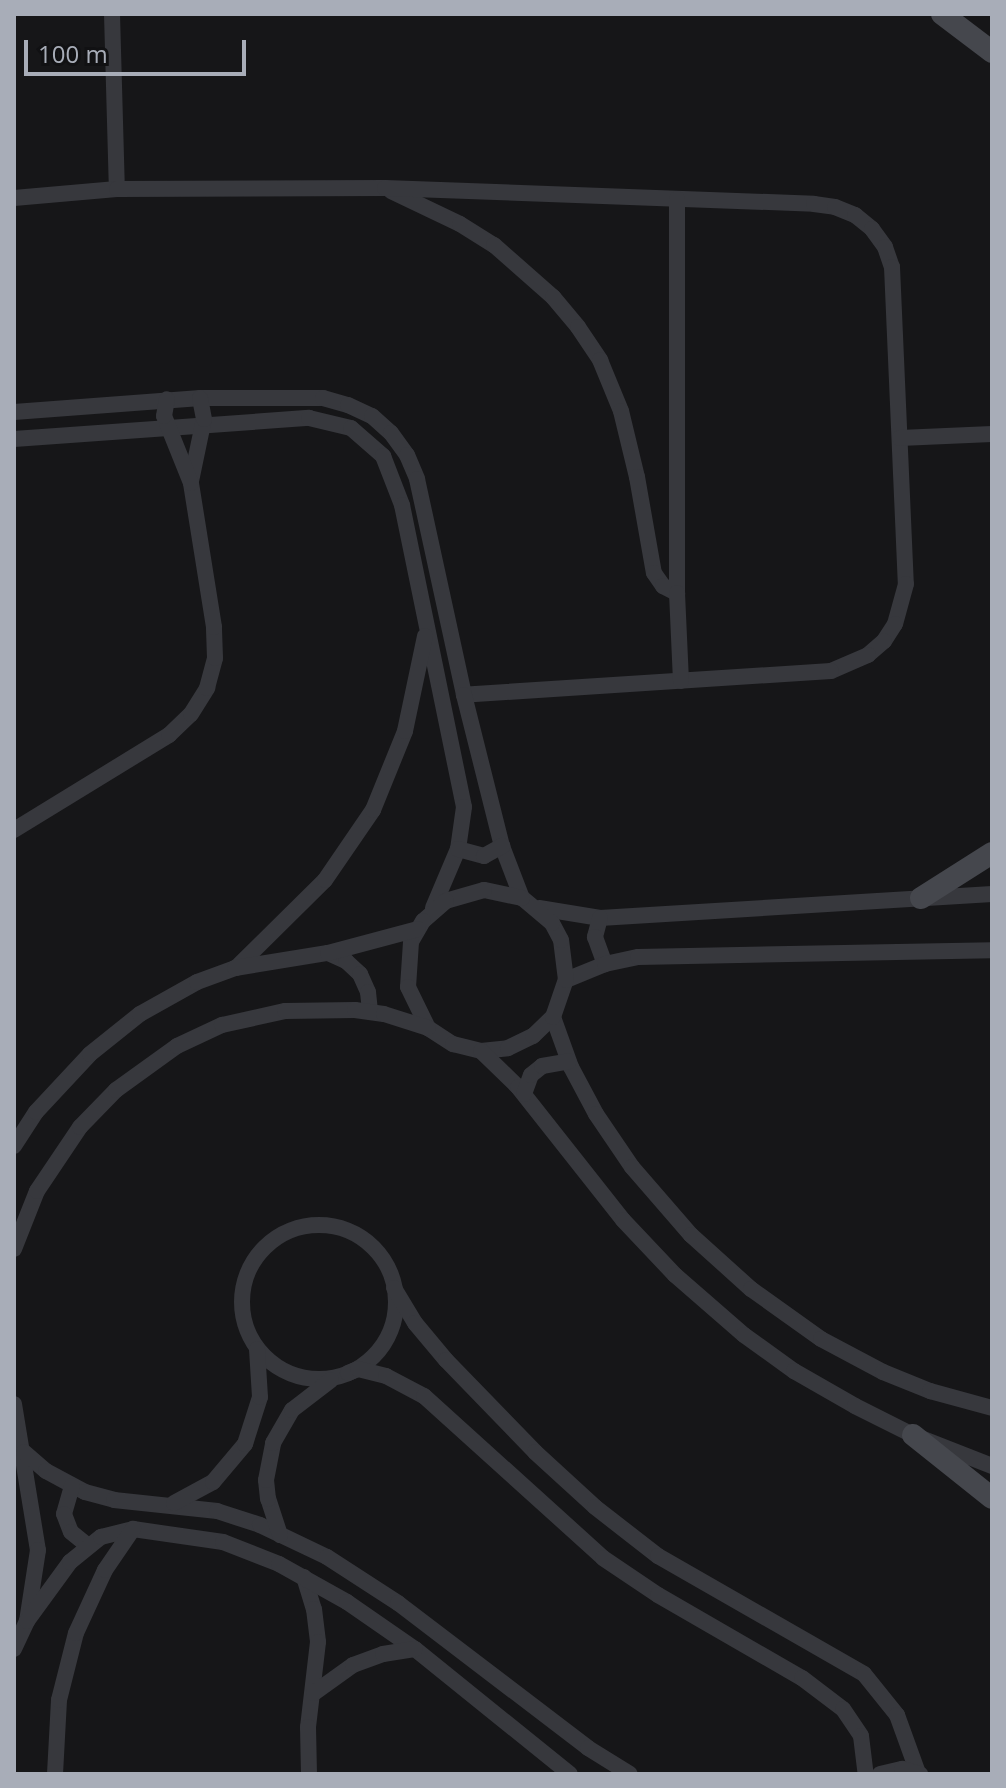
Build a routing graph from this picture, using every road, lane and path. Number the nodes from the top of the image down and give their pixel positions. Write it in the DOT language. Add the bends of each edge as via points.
graph roads {
  1 [pos="112,14"];
  2 [pos="942,14"];
  3 [pos="992,52"];
  4 [pos="385,188"];
  5 [pos="117,189"];
  6 [pos="14,198"];
  7 [pos="677,199"];
  8 [pos="200,398"];
  9 [pos="167,399"];
  10 [pos="14,412"];
  11 [pos="203,424"];
  12 [pos="168,427"];
  13 [pos="992,434"];
  14 [pos="900,438"];
  15 [pos="14,439"];
  16 [pos="191,483"];
  17 [pos="677,593"];
  18 [pos="427,626"];
  19 [pos="681,681"];
  20 [pos="464,695"];
  21 [pos="14,830"];
  22 [pos="502,846"];
  23 [pos="458,849"];
  24 [pos="992,853"];
  25 [pos="991,895"];
  26 [pos="522,898"];
  27 [pos="921,898"];
  28 [pos="538,908"];
  29 [pos="430,914"];
  30 [pos="600,918"];
  31 [pos="418,929"];
  32 [pos="992,950"];
  33 [pos="328,953"];
  34 [pos="605,964"];
  35 [pos="235,968"];
  36 [pos="566,980"];
  37 [pos="370,1012"];
  38 [pos="553,1017"];
  39 [pos="428,1028"];
  40 [pos="481,1051"];
  41 [pos="569,1061"];
  42 [pos="524,1094"];
  43 [pos="14,1146"];
  44 [pos="14,1249"];
  45 [pos="394,1288"];
  46 [pos="257,1348"];
  47 [pos="343,1375"];
  48 [pos="14,1404"];
  49 [pos="992,1408"];
  50 [pos="913,1435"];
  51 [pos="24,1452"];
  52 [pos="992,1466"];
  53 [pos="72,1486"];
  54 [pos="992,1498"];
  55 [pos="169,1505"];
  56 [pos="133,1529"];
  57 [pos="280,1535"];
  58 [pos="87,1545"];
  59 [pos="304,1577"];
  60 [pos="27,1621"];
  61 [pos="14,1649"];
  62 [pos="415,1649"];
  63 [pos="314,1693"];
  64 [pos="55,1774"];
  65 [pos="309,1774"];
  66 [pos="570,1774"];
  67 [pos="630,1774"];
  68 [pos="866,1774"];
  69 [pos="880,1774"];
  70 [pos="919,1774"];
  1 -- 5 [label="street"];
  2 -- 3 [label="street"];
  4 -- 5 [label="street"];
  4 -- 7 [label="street"];
  4 -- 17 [label="street" via="494,245 535,278 578,327 600,360 621,411 654,573"];
  5 -- 6 [label="street"];
  7 -- 14 [label="street" via="835,207 872,229 892,267"];
  7 -- 17 [label="street"];
  8 -- 9 [label="street"];
  8 -- 11 [label="street"];
  8 -- 20 [label="street" via="323,398 372,416 391,433 417,479"];
  9 -- 10 [label="street"];
  9 -- 12 [label="street"];
  11 -- 12 [label="street"];
  11 -- 16 [label="street"];
  11 -- 18 [label="street" via="331,420 368,440 393,474"];
  12 -- 15 [label="street"];
  12 -- 16 [label="street"];
  13 -- 14 [label="street"];
  14 -- 19 [label="street" via="906,584 903,604 884,641 859,660 831,671"];
  16 -- 21 [label="street" via="214,627 215,658 207,688 169,735"];
  17 -- 19 [label="street"];
  18 -- 23 [label="street" via="463,797"];
  18 -- 35 [label="street" via="405,731 373,810 325,880"];
  19 -- 20 [label="street"];
  20 -- 22 [label="street"];
  22 -- 23 [label="street" via="484,856"];
  22 -- 26 [label="street"];
  23 -- 29 [label="street"];
  24 -- 27 [label="street"];
  25 -- 27 [label="street"];
  26 -- 28 [label="street"];
  26 -- 29 [label="street" via="484,890 464,893"];
  27 -- 30 [label="street"];
  28 -- 30 [label="street"];
  28 -- 36 [label="street" via="561,940"];
  29 -- 31 [label="street"];
  30 -- 34 [label="street" via="595,937"];
  31 -- 33 [label="street"];
  31 -- 39 [label="street" via="406,972 412,1001"];
  32 -- 34 [label="street" via="638,957"];
  33 -- 35 [label="street"];
  33 -- 37 [label="street" via="360,974"];
  34 -- 36 [label="street"];
  35 -- 43 [label="street" via="140,1014 90,1054 36,1112"];
  36 -- 38 [label="street"];
  37 -- 39 [label="street"];
  37 -- 44 [label="street" via="285,1011 243,1019 199,1034 156,1059 106,1099 64,1147 37,1191"];
  38 -- 40 [label="street" via="533,1036 508,1048"];
  38 -- 41 [label="street"];
  39 -- 40 [label="street" via="453,1044"];
  40 -- 42 [label="street"];
  41 -- 42 [label="street" via="542,1066 531,1075"];
  41 -- 49 [label="street" via="632,1167 691,1235 751,1289 821,1339 883,1372"];
  42 -- 50 [label="street" via="623,1220 744,1335 794,1371"];
  45 -- 46 [label="street" via="386,1264 360,1237 327,1225 290,1231 266,1246 245,1281 245,1323"];
  45 -- 47 [label="street" via="394,1314 386,1338 363,1364"];
  45 -- 70 [label="street" via="446,1360 595,1507 658,1556 843,1659 874,1683 903,1726"];
  46 -- 47 [label="street" via="293,1374"];
  46 -- 55 [label="street" via="260,1397 245,1444 213,1482"];
  47 -- 57 [label="street" via="320,1385 292,1410 273,1443 267,1490"];
  47 -- 68 [label="street" via="358,1369 412,1388 603,1558 802,1678 843,1709 861,1736"];
  48 -- 51 [label="street"];
  50 -- 52 [label="street"];
  50 -- 54 [label="street"];
  51 -- 53 [label="street"];
  51 -- 60 [label="street" via="38,1550"];
  53 -- 55 [label="street" via="114,1500"];
  53 -- 58 [label="street" via="64,1504 66,1524"];
  55 -- 57 [label="street" via="217,1511"];
  56 -- 58 [label="street"];
  56 -- 59 [label="street" via="223,1542"];
  56 -- 64 [label="street" via="105,1570 76,1633 59,1700"];
  57 -- 67 [label="street" via="327,1557 398,1603"];
  58 -- 60 [label="street"];
  59 -- 62 [label="street"];
  59 -- 63 [label="street" via="318,1642"];
  60 -- 61 [label="street"];
  62 -- 63 [label="street" via="353,1665"];
  62 -- 66 [label="street"];
  63 -- 65 [label="street"];
  69 -- 70 [label="street"];
}
